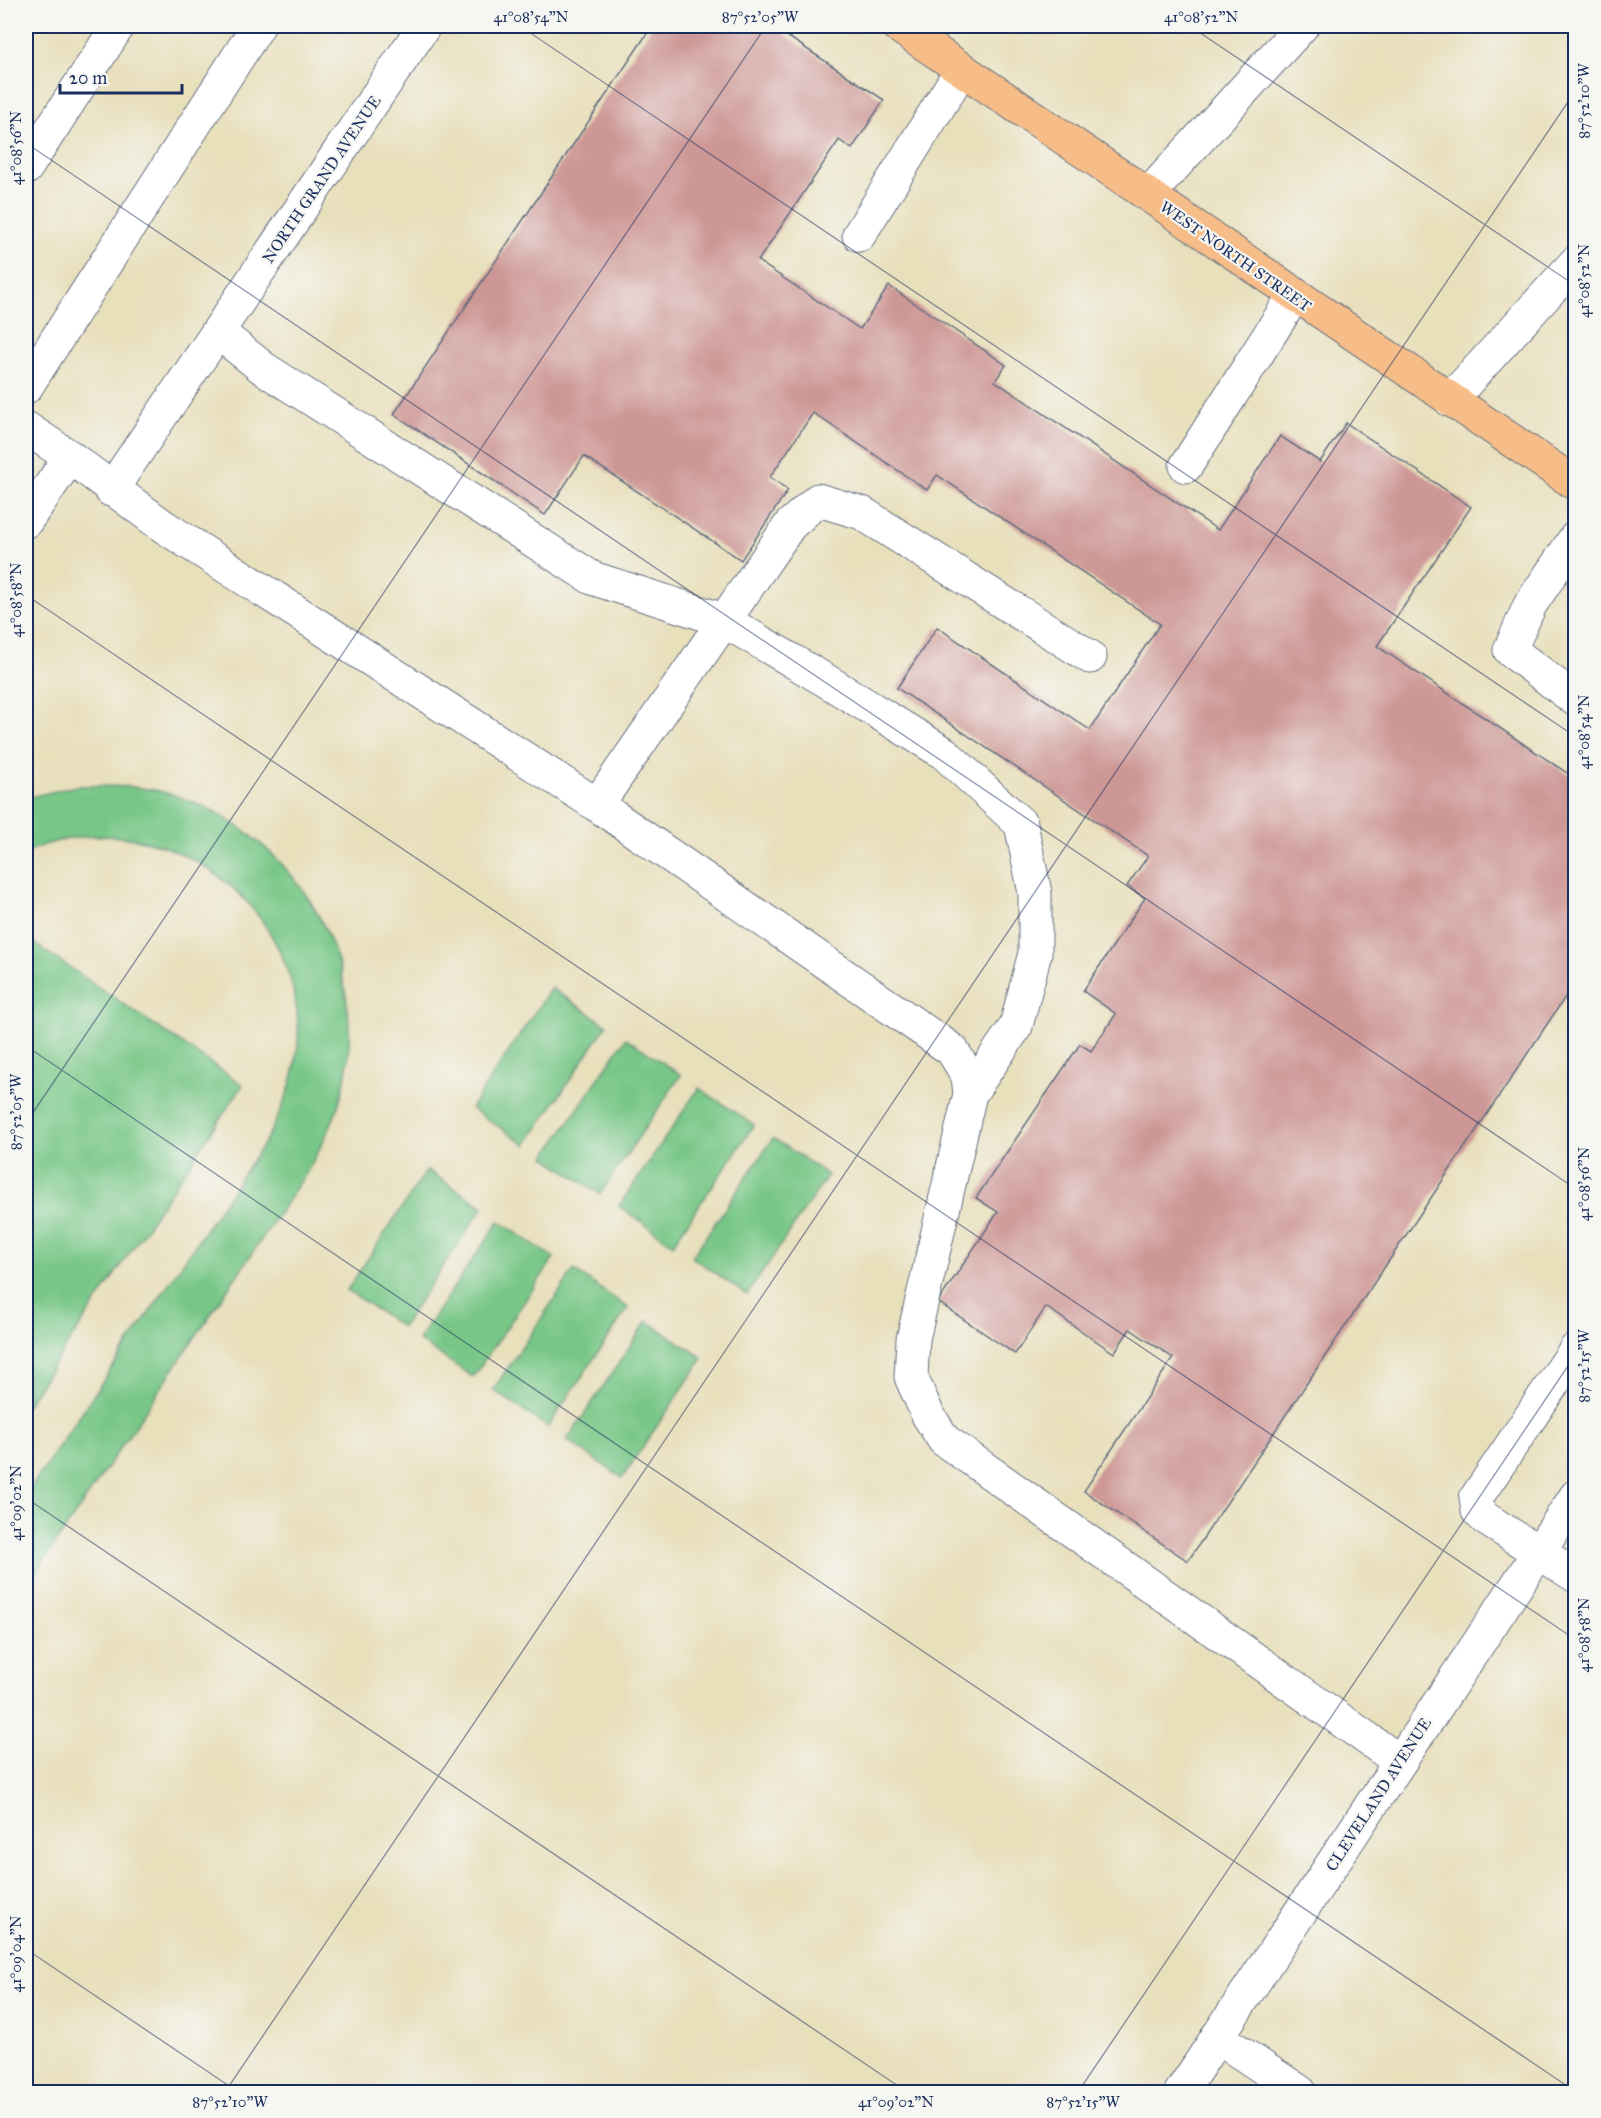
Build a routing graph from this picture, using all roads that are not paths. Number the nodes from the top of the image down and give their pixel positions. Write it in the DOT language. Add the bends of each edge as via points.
graph roads {
  1 [pos="118,26"];
  2 [pos="258,26"];
  3 [pos="424,26"];
  4 [pos="898,26"];
  5 [pos="1302,26"];
  6 [pos="962,69"];
  7 [pos="26,168"];
  8 [pos="1148,195"];
  9 [pos="860,234"];
  10 [pos="1575,262"];
  11 [pos="1294,296"];
  12 [pos="218,332"];
  13 [pos="26,387"];
  14 [pos="1450,400"];
  15 [pos="26,428"];
  16 [pos="70,457"];
  17 [pos="1186,466"];
  18 [pos="1575,484"];
  19 [pos="111,490"];
  20 [pos="26,521"];
  21 [pos="1575,537"];
  22 [pos="723,620"];
  23 [pos="1090,657"];
  24 [pos="1575,700"];
  25 [pos="597,805"];
  26 [pos="970,1094"];
  27 [pos="1575,1349"];
  28 [pos="1575,1496"];
  29 [pos="1538,1550"];
  30 [pos="1575,1576"];
  31 [pos="1399,1761"];
  32 [pos="1217,2037"];
  33 [pos="1181,2092"];
  34 [pos="1300,2092"];
  1 -- 7 [label="street"];
  2 -- 13 [label="street"];
  3 -- 12 [label="street, NORTH GRAND AVENUE"];
  4 -- 6 [label="main road, WEST NORTH STREET"];
  5 -- 8 [label="street"];
  6 -- 8 [label="main road, WEST NORTH STREET"];
  6 -- 9 [label="street"];
  8 -- 11 [label="main road, WEST NORTH STREET"];
  10 -- 14 [label="street"];
  11 -- 14 [label="main road, WEST NORTH STREET"];
  11 -- 17 [label="street"];
  12 -- 19 [label="street, NORTH GRAND AVENUE"];
  12 -- 22 [label="street" via="263,368 592,578"];
  14 -- 18 [label="main road, WEST NORTH STREET"];
  15 -- 16 [label="street"];
  16 -- 19 [label="street"];
  16 -- 20 [label="street"];
  19 -- 25 [label="street"];
  21 -- 24 [label="street" via="1530,605 1510,650"];
  22 -- 23 [label="street" via="790,525 818,500 862,513"];
  22 -- 25 [label="street"];
  22 -- 26 [label="street" via="944,753 1022,824 1035,893 1035,953 1016,1026"];
  25 -- 26 [label="street" via="952,1050 968,1076"];
  26 -- 31 [label="street" via="912,1339 911,1377 944,1440"];
  27 -- 29 [label="street" via="1476,1498 1478,1511 1486,1519"];
  28 -- 29 [label="street, CLEVELAND AVENUE"];
  29 -- 30 [label="street"];
  29 -- 31 [label="street, CLEVELAND AVENUE"];
  31 -- 32 [label="street, CLEVELAND AVENUE"];
  32 -- 33 [label="street, CLEVELAND AVENUE"];
  32 -- 34 [label="street"];
}
